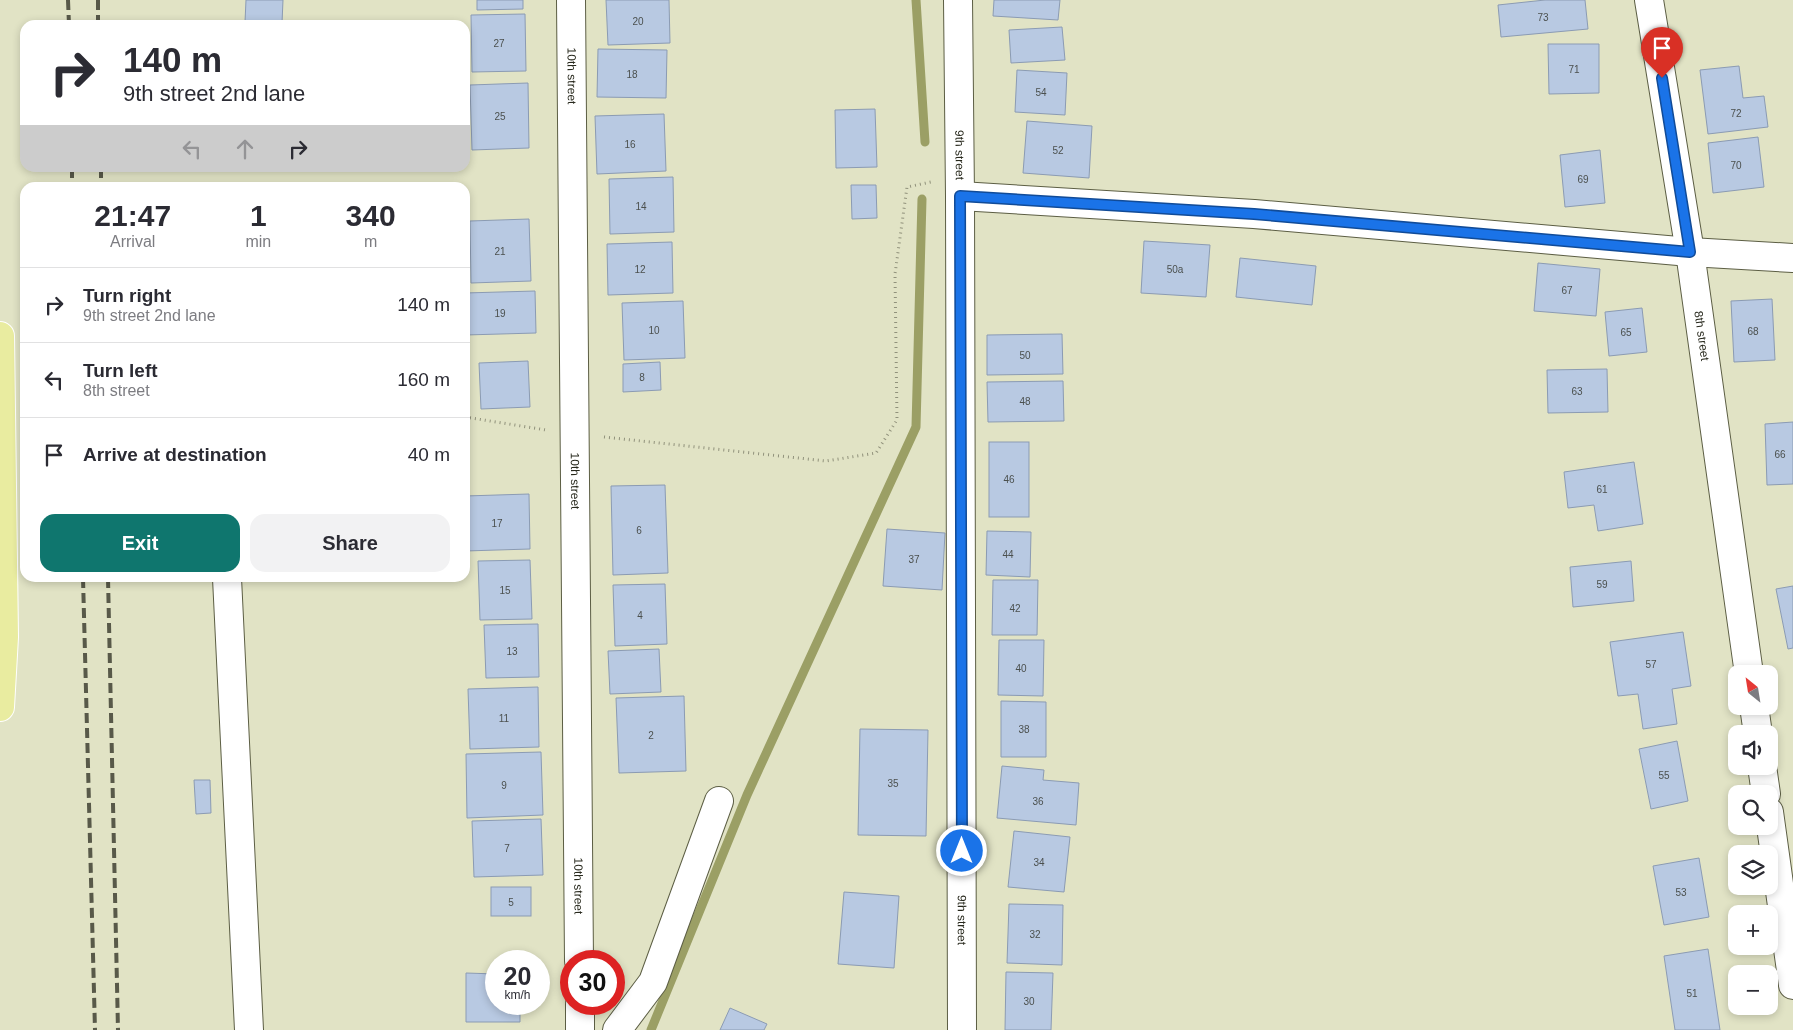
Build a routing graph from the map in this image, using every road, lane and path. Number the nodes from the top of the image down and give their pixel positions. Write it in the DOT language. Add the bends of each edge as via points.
graph roads {
  1 [pos="571,0"];
  2 [pos="958,0"];
  3 [pos="1649,0"];
  4 [pos="960,196"];
  5 [pos="1690,252"];
  6 [pos="1793,258"];
  7 [pos="0,336"];
  8 [pos="470,418"];
  9 [pos="574,434"];
  10 [pos="227,582"];
  11 [pos="2,637"];
  12 [pos="1748,665"];
  13 [pos="0,707"];
  14 [pos="719,801"];
  15 [pos="1772,835"];
  16 [pos="579,950"];
  17 [pos="1793,985"];
  18 [pos="580,1015"];
  19 [pos="249,1030"];
  20 [pos="580,1030"];
  21 [pos="617,1030"];
  22 [pos="962,1030"];
  1 -- 9 [label="street, 10th street"];
  2 -- 4 [label="street, 9th street"];
  3 -- 5 [label="street, 8th street"];
  4 -- 5 [label="street" via="1254,214"];
  4 -- 9 [label="path" via="930,181 907,187 895,274 897,420 876,453 826,461"];
  4 -- 22 [label="street, 9th street"];
  5 -- 6 [label="street"];
  5 -- 12 [label="street, 8th street"];
  7 -- 11 [label="main road"];
  8 -- 9 [label="path"];
  9 -- 16 [label="street, 10th street"];
  10 -- 19 [label="street"];
  11 -- 13 [label="main road"];
  14 -- 21 [label="street" via="653,982"];
  15 -- 17 [label="street"];
  18 -- 20 [label="street"];
}
